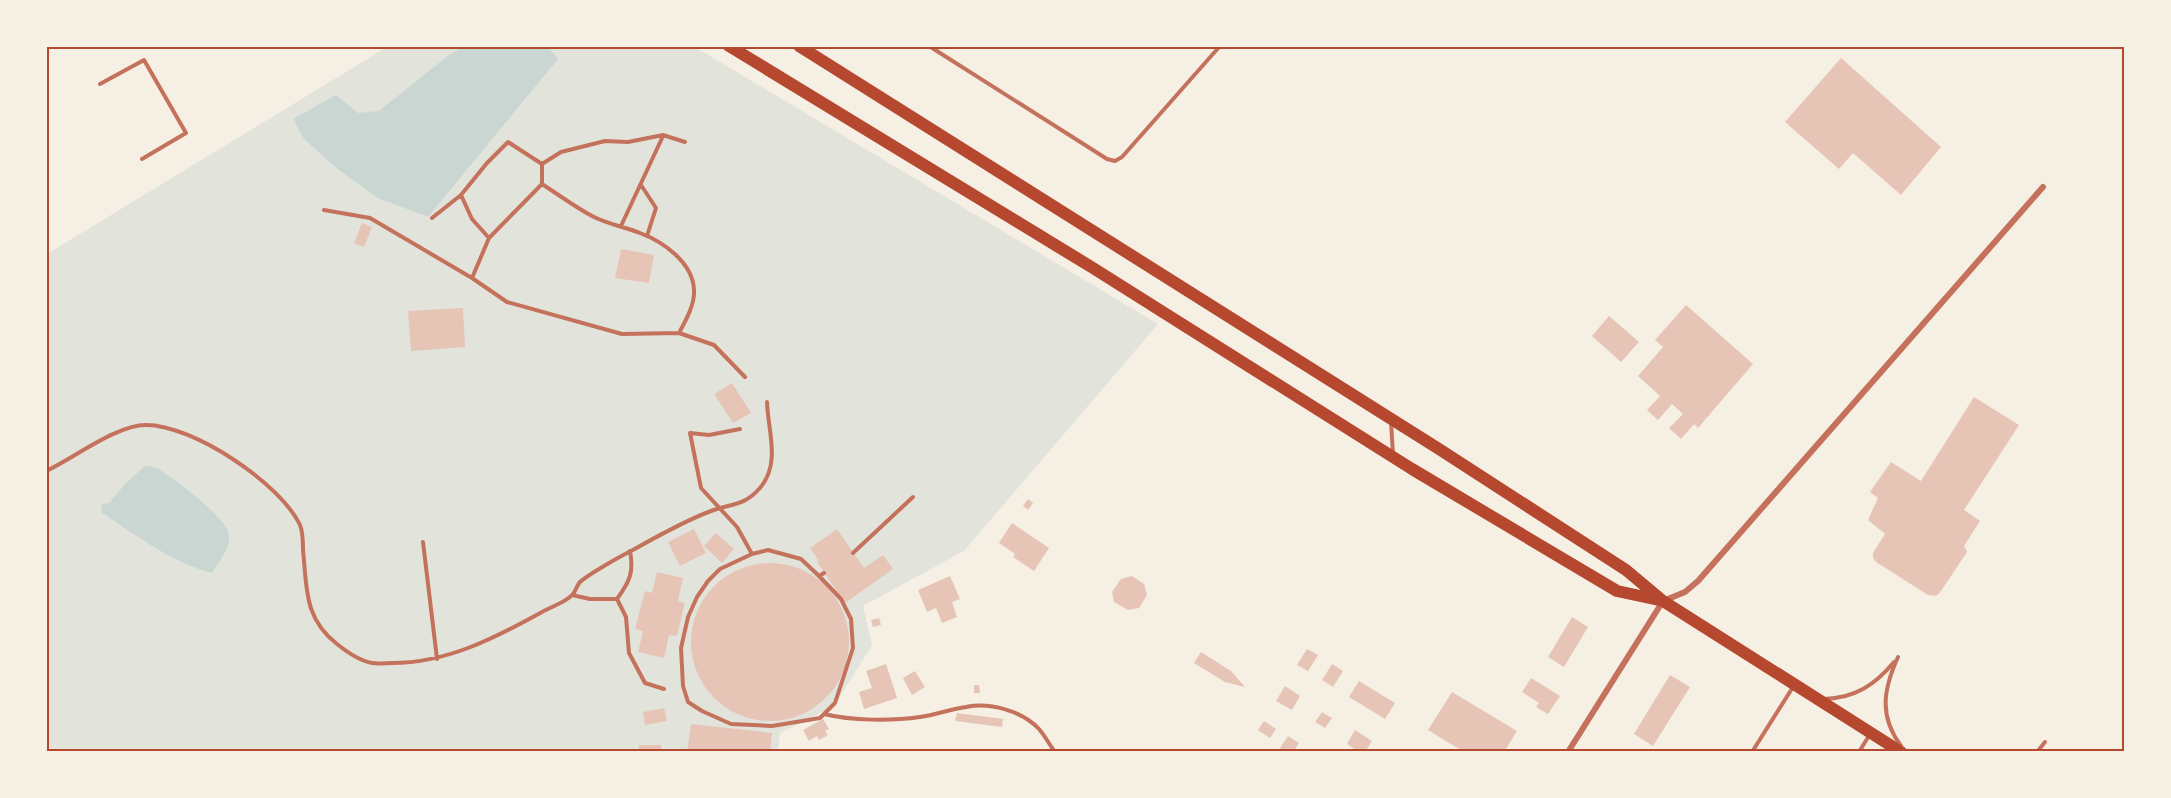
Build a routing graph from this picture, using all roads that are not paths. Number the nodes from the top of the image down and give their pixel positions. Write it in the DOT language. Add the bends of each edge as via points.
graph roads {
  1 [pos="729,46"];
  2 [pos="799,46"];
  3 [pos="929,46"];
  4 [pos="1220,46"];
  5 [pos="100,84"];
  6 [pos="663,135"];
  7 [pos="685,142"];
  8 [pos="142,159"];
  9 [pos="542,164"];
  10 [pos="542,184"];
  11 [pos="640,184"];
  12 [pos="2043,187"];
  13 [pos="461,195"];
  14 [pos="324,210"];
  15 [pos="432,218"];
  16 [pos="621,226"];
  17 [pos="647,236"];
  18 [pos="489,238"];
  19 [pos="472,278"];
  20 [pos="679,333"];
  21 [pos="745,377"];
  22 [pos="767,402"];
  23 [pos="1391,419"];
  24 [pos="740,429"];
  25 [pos="1393,458"];
  26 [pos="46,471"];
  27 [pos="913,497"];
  28 [pos="721,509"];
  29 [pos="423,542"];
  30 [pos="630,551"];
  31 [pos="853,553"];
  32 [pos="752,554"];
  33 [pos="572,596"];
  34 [pos="617,599"];
  35 [pos="1663,601"];
  36 [pos="436,659"];
  37 [pos="1795,684"];
  38 [pos="664,689"];
  39 [pos="1818,699"];
  40 [pos="823,714"];
  41 [pos="1871,733"];
  42 [pos="1055,752"];
  43 [pos="1568,752"];
  44 [pos="1752,752"];
  45 [pos="1859,752"];
  46 [pos="1903,752"];
  1 -- 25 [label="main road" via="1093,268"];
  2 -- 23 [label="main road"];
  3 -- 4 [label="lane" via="1107,159 1115,160 1122,157"];
  5 -- 8 [label="lane" via="144,60 186,133"];
  6 -- 7 [label="lane"];
  6 -- 9 [label="lane" via="627,142 605,141 561,152"];
  6 -- 11 [label="lane"];
  9 -- 10 [label="lane"];
  9 -- 13 [label="lane" via="508,142"];
  10 -- 16 [label="lane" via="594,217"];
  10 -- 18 [label="lane"];
  11 -- 16 [label="lane"];
  11 -- 17 [label="lane" via="656,208"];
  12 -- 35 [label="street" via="1698,581"];
  13 -- 15 [label="lane"];
  13 -- 18 [label="lane" via="472,219"];
  14 -- 19 [label="lane" via="370,218"];
  16 -- 17 [label="lane"];
  17 -- 20 [label="lane" via="680,259 691,275 695,292"];
  18 -- 19 [label="lane"];
  19 -- 20 [label="lane" via="507,302 622,334"];
  20 -- 21 [label="lane" via="714,345"];
  22 -- 28 [label="lane" via="770,473 740,505"];
  23 -- 25 [label="lane"];
  23 -- 35 [label="main road" via="1626,570"];
  24 -- 28 [label="lane" via="709,435 690,433 701,488"];
  25 -- 35 [label="main road" via="1617,591"];
  26 -- 36 [label="lane" via="94,444 145,425 200,439 271,489 301,527 308,597 320,630 348,652 372,663"];
  27 -- 31 [label="lane"];
  28 -- 30 [label="lane"];
  28 -- 32 [label="lane"];
  29 -- 36 [label="lane"];
  30 -- 33 [label="lane" via="579,583"];
  30 -- 34 [label="lane" via="633,568"];
  32 -- 40 [label="lane" via="768,550 801,559 822,574 851,619 853,648 835,703"];
  32 -- 40 [label="lane" via="714,575 688,617 681,648 688,702 731,724 772,726 820,718"];
  33 -- 34 [label="lane"];
  33 -- 36 [label="lane" via="504,633"];
  34 -- 38 [label="lane" via="626,616 629,653 645,683"];
  35 -- 37 [label="main road"];
  35 -- 43 [label="street"];
  37 -- 39 [label="main road"];
  37 -- 44 [label="lane"];
  39 -- 41 [label="main road"];
  39 -- 46 [label="lane" via="1864,690 1881,678 1898,657 1887,686 1885,706"];
  40 -- 42 [label="lane" via="841,719 904,718 968,706 994,708 1027,720 1039,729"];
  41 -- 45 [label="lane"];
  41 -- 46 [label="main road"];
}
